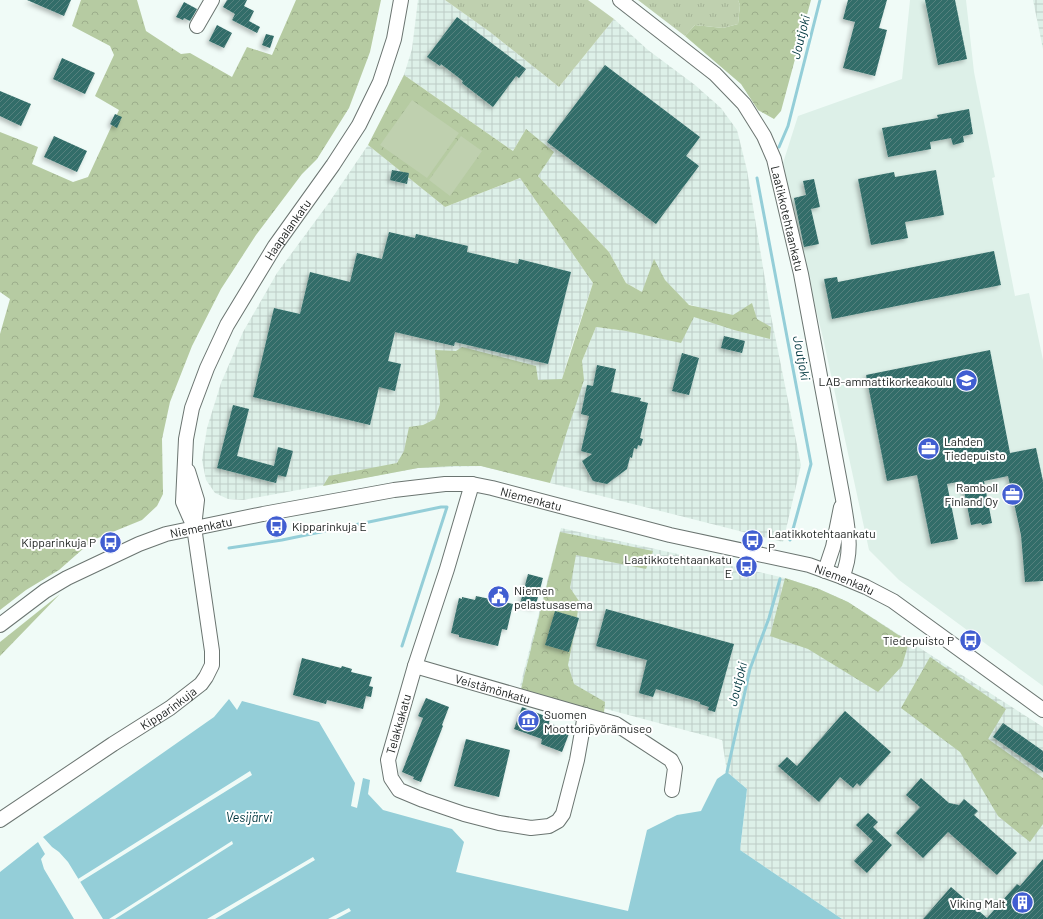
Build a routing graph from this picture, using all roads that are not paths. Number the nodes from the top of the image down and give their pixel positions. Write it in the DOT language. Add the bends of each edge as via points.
graph roads {
  1 [pos="401,0"];
  2 [pos="620,0"];
  3 [pos="210,1"];
  4 [pos="197,26"];
  5 [pos="472,484"];
  6 [pos="843,499"];
  7 [pos="194,527"];
  8 [pos="825,571"];
  9 [pos="842,577"];
  10 [pos="0,625"];
  11 [pos="415,666"];
  12 [pos="1043,710"];
  13 [pos="585,715"];
  14 [pos="672,790"];
  15 [pos="0,820"];
  1 -- 7 [label="street, Haapalankatu" via="394,39 382,76 359,125 275,246 227,325 207,368 192,408 186,439 185,463 197,500"];
  2 -- 6 [label="street, Laatikkotehtaankatu" via="715,74 744,104 764,136 774,159 801,274"];
  3 -- 4 [label="street"];
  5 -- 7 [label="street, Niemenkatu" via="445,484 394,490"];
  5 -- 8 [label="street, Niemenkatu" via="670,535"];
  5 -- 11 [label="street, Telakkakatu"];
  6 -- 8 [label="street, Laatikkotehtaankatu"];
  6 -- 9 [label="street, Laatikkotehtaankatu" via="849,552 847,567"];
  7 -- 10 [label="street, Niemenkatu" via="139,544 81,571 45,591"];
  7 -- 15 [label="street, Kipparinkuja" via="212,651 212,665 206,677 201,684 170,708"];
  8 -- 9 [label="street, Niemenkatu"];
  9 -- 12 [label="street, Niemenkatu" via="893,601"];
  11 -- 13 [label="street, Veistämönkatu"];
  11 -- 13 [label="street, Telakkakatu" via="388,760 391,778 400,790 464,814 531,828 549,826 558,821 563,814 577,760"];
  13 -- 14 [label="street, Veistämönkatu" via="616,724 670,760 676,768"];
}
